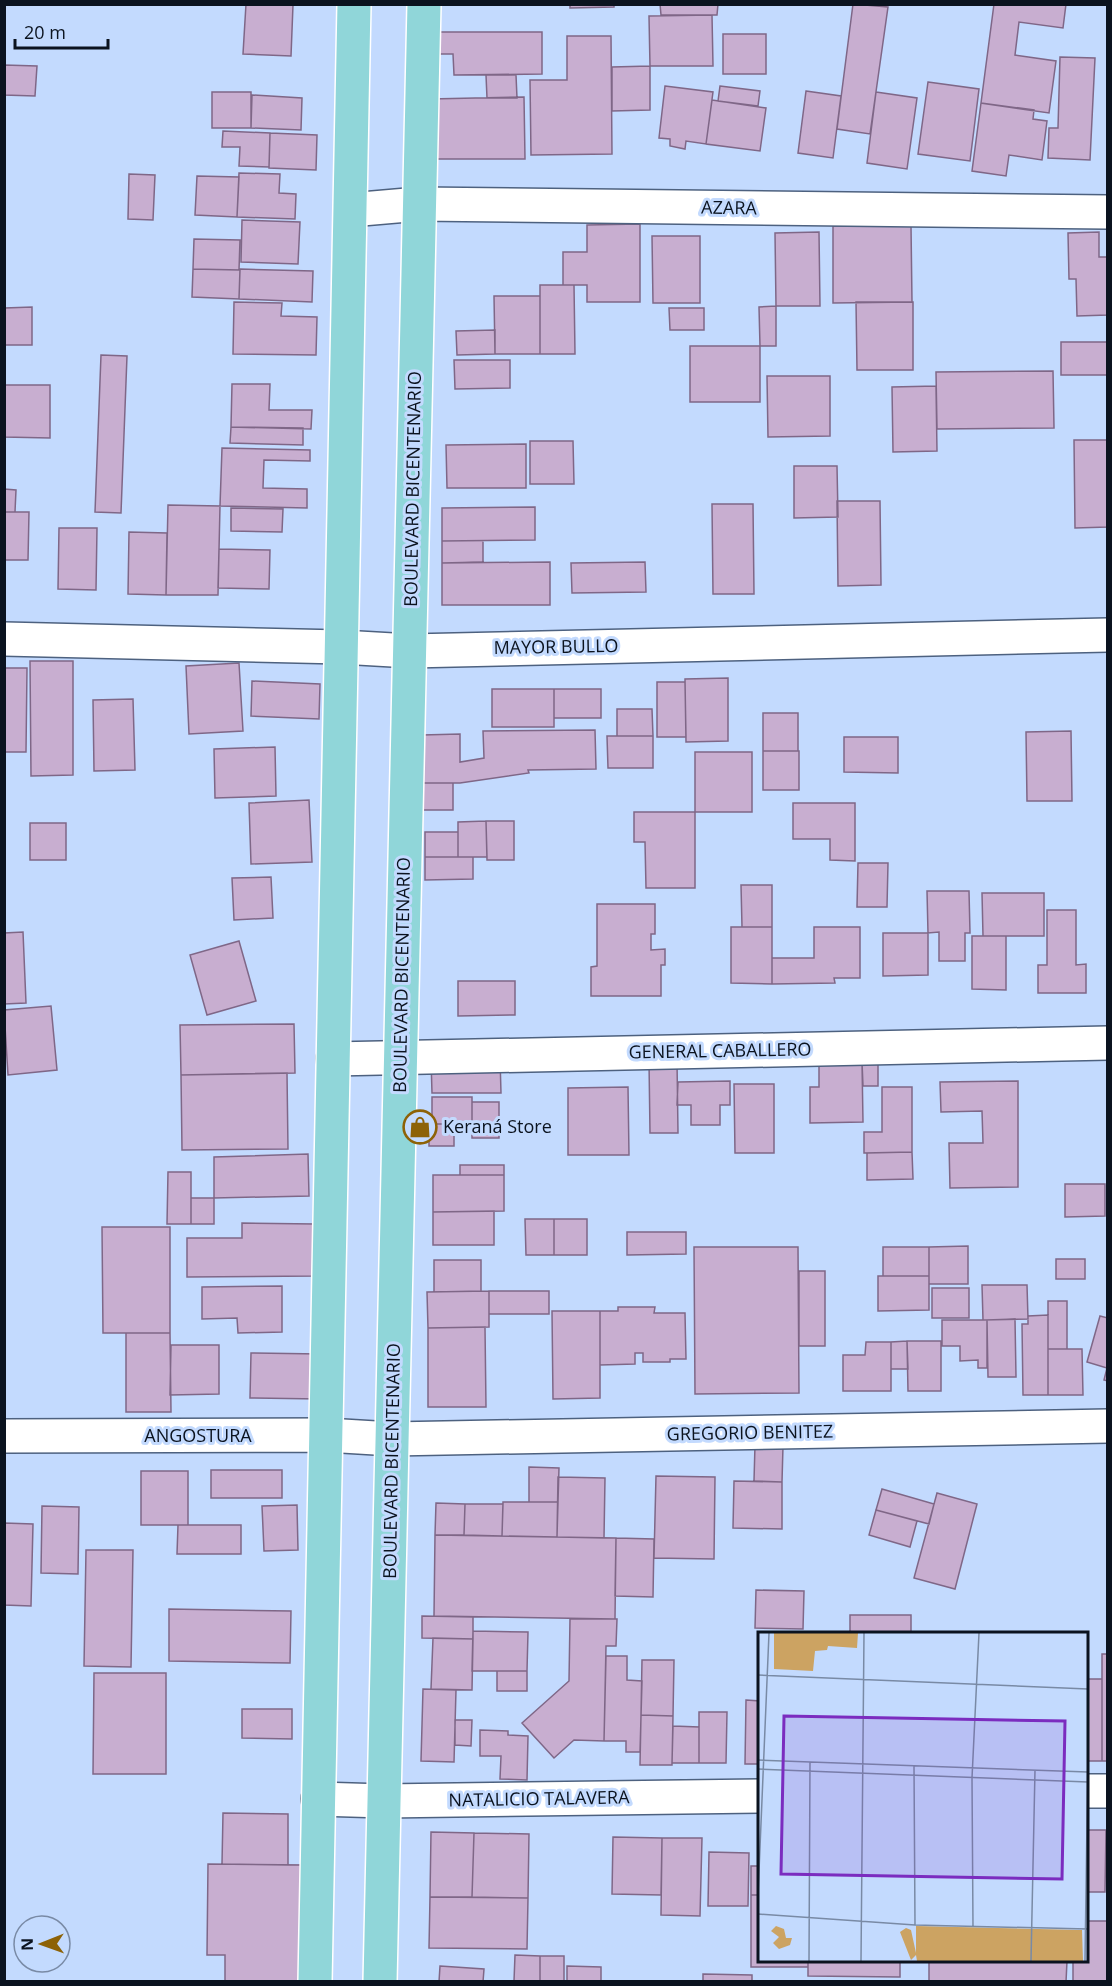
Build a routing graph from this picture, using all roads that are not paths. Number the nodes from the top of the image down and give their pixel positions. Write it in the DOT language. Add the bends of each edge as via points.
graph roads {
  1 [pos="354,4"];
  2 [pos="424,4"];
  3 [pos="419,204"];
  4 [pos="350,210"];
  5 [pos="1107,212"];
  6 [pos="1107,635"];
  7 [pos="4,639"];
  8 [pos="341,647"];
  9 [pos="410,651"];
  10 [pos="1107,1043"];
  11 [pos="401,1058"];
  12 [pos="333,1059"];
  13 [pos="1107,1426"];
  14 [pos="326,1435"];
  15 [pos="4,1436"];
  16 [pos="392,1439"];
  17 [pos="1088,1791"];
  18 [pos="1107,1791"];
  19 [pos="758,1796"];
  20 [pos="318,1799"];
  21 [pos="384,1801"];
  22 [pos="315,1982"];
  23 [pos="380,1982"];
  1 -- 4 [label="main road"];
  2 -- 3 [label="main road, BOULEVARD BICENTENARIO"];
  3 -- 4 [label="street, AZARA"];
  3 -- 5 [label="street, AZARA"];
  3 -- 9 [label="main road, BOULEVARD BICENTENARIO"];
  4 -- 8 [label="main road"];
  6 -- 9 [label="street, MAYOR BULLO"];
  7 -- 8 [label="street, MAYOR BULLO"];
  8 -- 9 [label="street, MAYOR BULLO"];
  8 -- 12 [label="main road"];
  9 -- 11 [label="main road, BOULEVARD BICENTENARIO"];
  10 -- 11 [label="street, GENERAL CABALLERO"];
  11 -- 12 [label="street, GENERAL CABALLERO"];
  11 -- 16 [label="main road, BOULEVARD BICENTENARIO"];
  12 -- 14 [label="main road"];
  13 -- 16 [label="street, GREGORIO BENITEZ"];
  14 -- 15 [label="street, ANGOSTURA"];
  14 -- 16 [label="street, ANGOSTURA"];
  14 -- 20 [label="main road"];
  16 -- 21 [label="main road, BOULEVARD BICENTENARIO"];
  17 -- 18 [label="street"];
  19 -- 21 [label="street, NATALICIO TALAVERA"];
  20 -- 21 [label="street, NATALICIO TALAVERA"];
  20 -- 22 [label="main road"];
  21 -- 23 [label="main road, BOULEVARD BICENTENARIO"];
}
